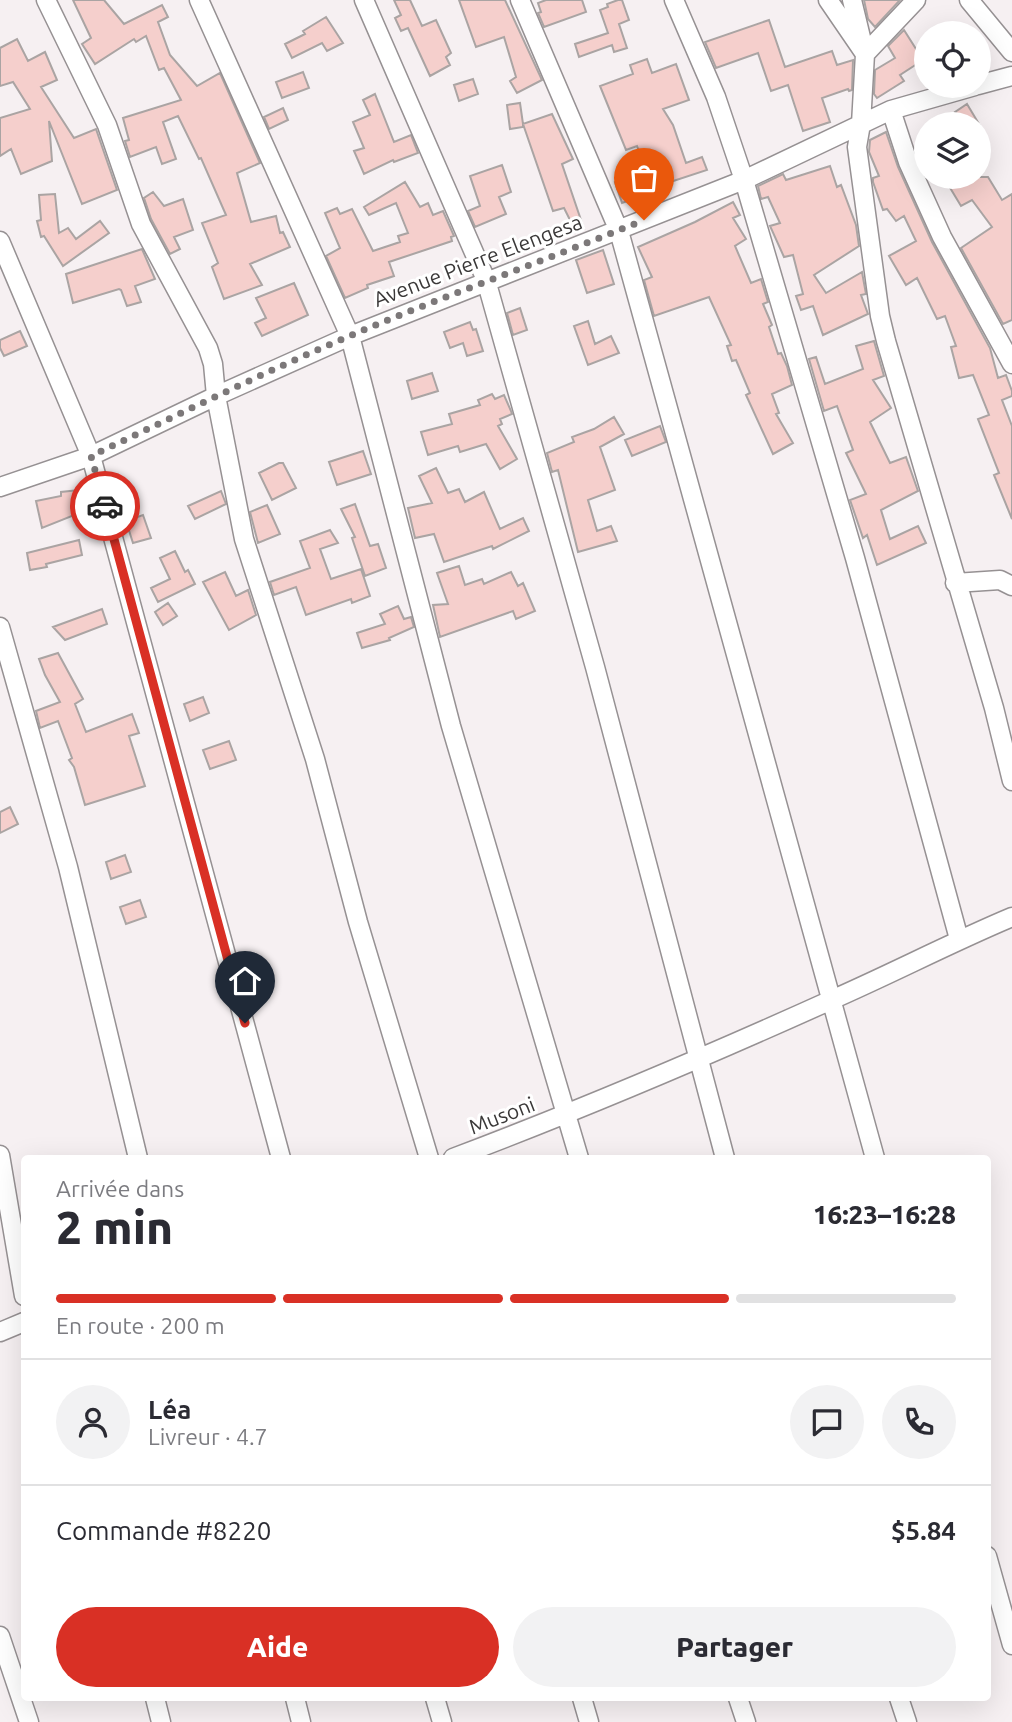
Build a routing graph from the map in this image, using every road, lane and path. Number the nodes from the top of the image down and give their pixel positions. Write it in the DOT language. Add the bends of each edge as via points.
graph roads {
  1 [pos="46,0"];
  2 [pos="199,0"];
  3 [pos="363,0"];
  4 [pos="520,0"];
  5 [pos="674,0"];
  6 [pos="828,0"];
  7 [pos="852,0"];
  8 [pos="916,0"];
  9 [pos="969,0"];
  10 [pos="1012,52"];
  11 [pos="865,54"];
  12 [pos="1012,76"];
  13 [pos="991,81"];
  14 [pos="932,98"];
  15 [pos="891,110"];
  16 [pos="861,124"];
  17 [pos="744,180"];
  18 [pos="619,231"];
  19 [pos="0,241"];
  20 [pos="486,280"];
  21 [pos="350,336"];
  22 [pos="1012,364"];
  23 [pos="216,396"];
  24 [pos="91,456"];
  25 [pos="0,487"];
  26 [pos="955,583"];
  27 [pos="1012,586"];
  28 [pos="0,627"];
  29 [pos="1012,782"];
  30 [pos="1012,917"];
  31 [pos="959,939"];
  32 [pos="831,1001"];
  33 [pos="698,1058"];
  34 [pos="568,1115"];
  35 [pos="0,1155"];
  36 [pos="137,1155"];
  37 [pos="280,1155"];
  38 [pos="428,1155"];
  39 [pos="461,1155"];
  40 [pos="578,1155"];
  41 [pos="725,1155"];
  42 [pos="874,1155"];
  43 [pos="21,1278"];
  44 [pos="21,1323"];
  45 [pos="0,1332"];
  46 [pos="991,1570"];
  47 [pos="0,1636"];
  48 [pos="1012,1645"];
  49 [pos="21,1698"];
  50 [pos="22,1701"];
  51 [pos="156,1701"];
  52 [pos="296,1701"];
  53 [pos="436,1701"];
  54 [pos="583,1701"];
  55 [pos="739,1701"];
  56 [pos="900,1701"];
  57 [pos="29,1722"];
  58 [pos="161,1722"];
  59 [pos="301,1722"];
  60 [pos="442,1722"];
  61 [pos="589,1722"];
  62 [pos="746,1722"];
  63 [pos="907,1722"];
  1 -- 23 [label="street" via="107,125 141,224 208,348"];
  2 -- 21 [label="street"];
  3 -- 20 [label="street"];
  4 -- 18 [label="street"];
  5 -- 17 [label="street" via="716,97"];
  6 -- 11 [label="street"];
  7 -- 11 [label="street"];
  8 -- 11 [label="street"];
  9 -- 10 [label="street"];
  11 -- 16 [label="street"];
  12 -- 13 [label="street, Avenue Pierre Elengesa"];
  14 -- 15 [label="street, Avenue Pierre Elengesa"];
  15 -- 16 [label="street, Avenue Pierre Elengesa"];
  15 -- 22 [label="street" via="908,162 942,237"];
  16 -- 17 [label="street, Avenue Pierre Elengesa"];
  16 -- 26 [label="street" via="856,147 880,316"];
  17 -- 18 [label="street, Avenue Pierre Elengesa"];
  17 -- 31 [label="street" via="855,558"];
  18 -- 20 [label="street, Avenue Pierre Elengesa"];
  18 -- 32 [label="street"];
  19 -- 24 [label="street"];
  20 -- 21 [label="street, Avenue Pierre Elengesa"];
  20 -- 33 [label="street"];
  21 -- 23 [label="street, Avenue Pierre Elengesa"];
  21 -- 34 [label="street" via="451,726"];
  23 -- 24 [label="street, Avenue Pierre Elengesa"];
  23 -- 38 [label="street" via="244,539 315,759"];
  24 -- 25 [label="street, Avenue Pierre Elengesa"];
  24 -- 37 [label="street"];
  26 -- 27 [label="street" via="1000,580"];
  26 -- 29 [label="street"];
  28 -- 36 [label="street" via="68,867"];
  30 -- 31 [label="street, Musoni"];
  31 -- 32 [label="street, Musoni"];
  32 -- 33 [label="street, Musoni"];
  32 -- 42 [label="street"];
  33 -- 34 [label="street, Musoni"];
  33 -- 41 [label="street"];
  34 -- 39 [label="street, Musoni"];
  34 -- 40 [label="street"];
  35 -- 43 [label="street"];
  44 -- 45 [label="street"];
  46 -- 48 [label="street"];
  47 -- 49 [label="street"];
  50 -- 57 [label="street"];
  51 -- 58 [label="street"];
  52 -- 59 [label="street"];
  53 -- 60 [label="street"];
  54 -- 61 [label="street"];
  55 -- 62 [label="street"];
  56 -- 63 [label="street"];
}
